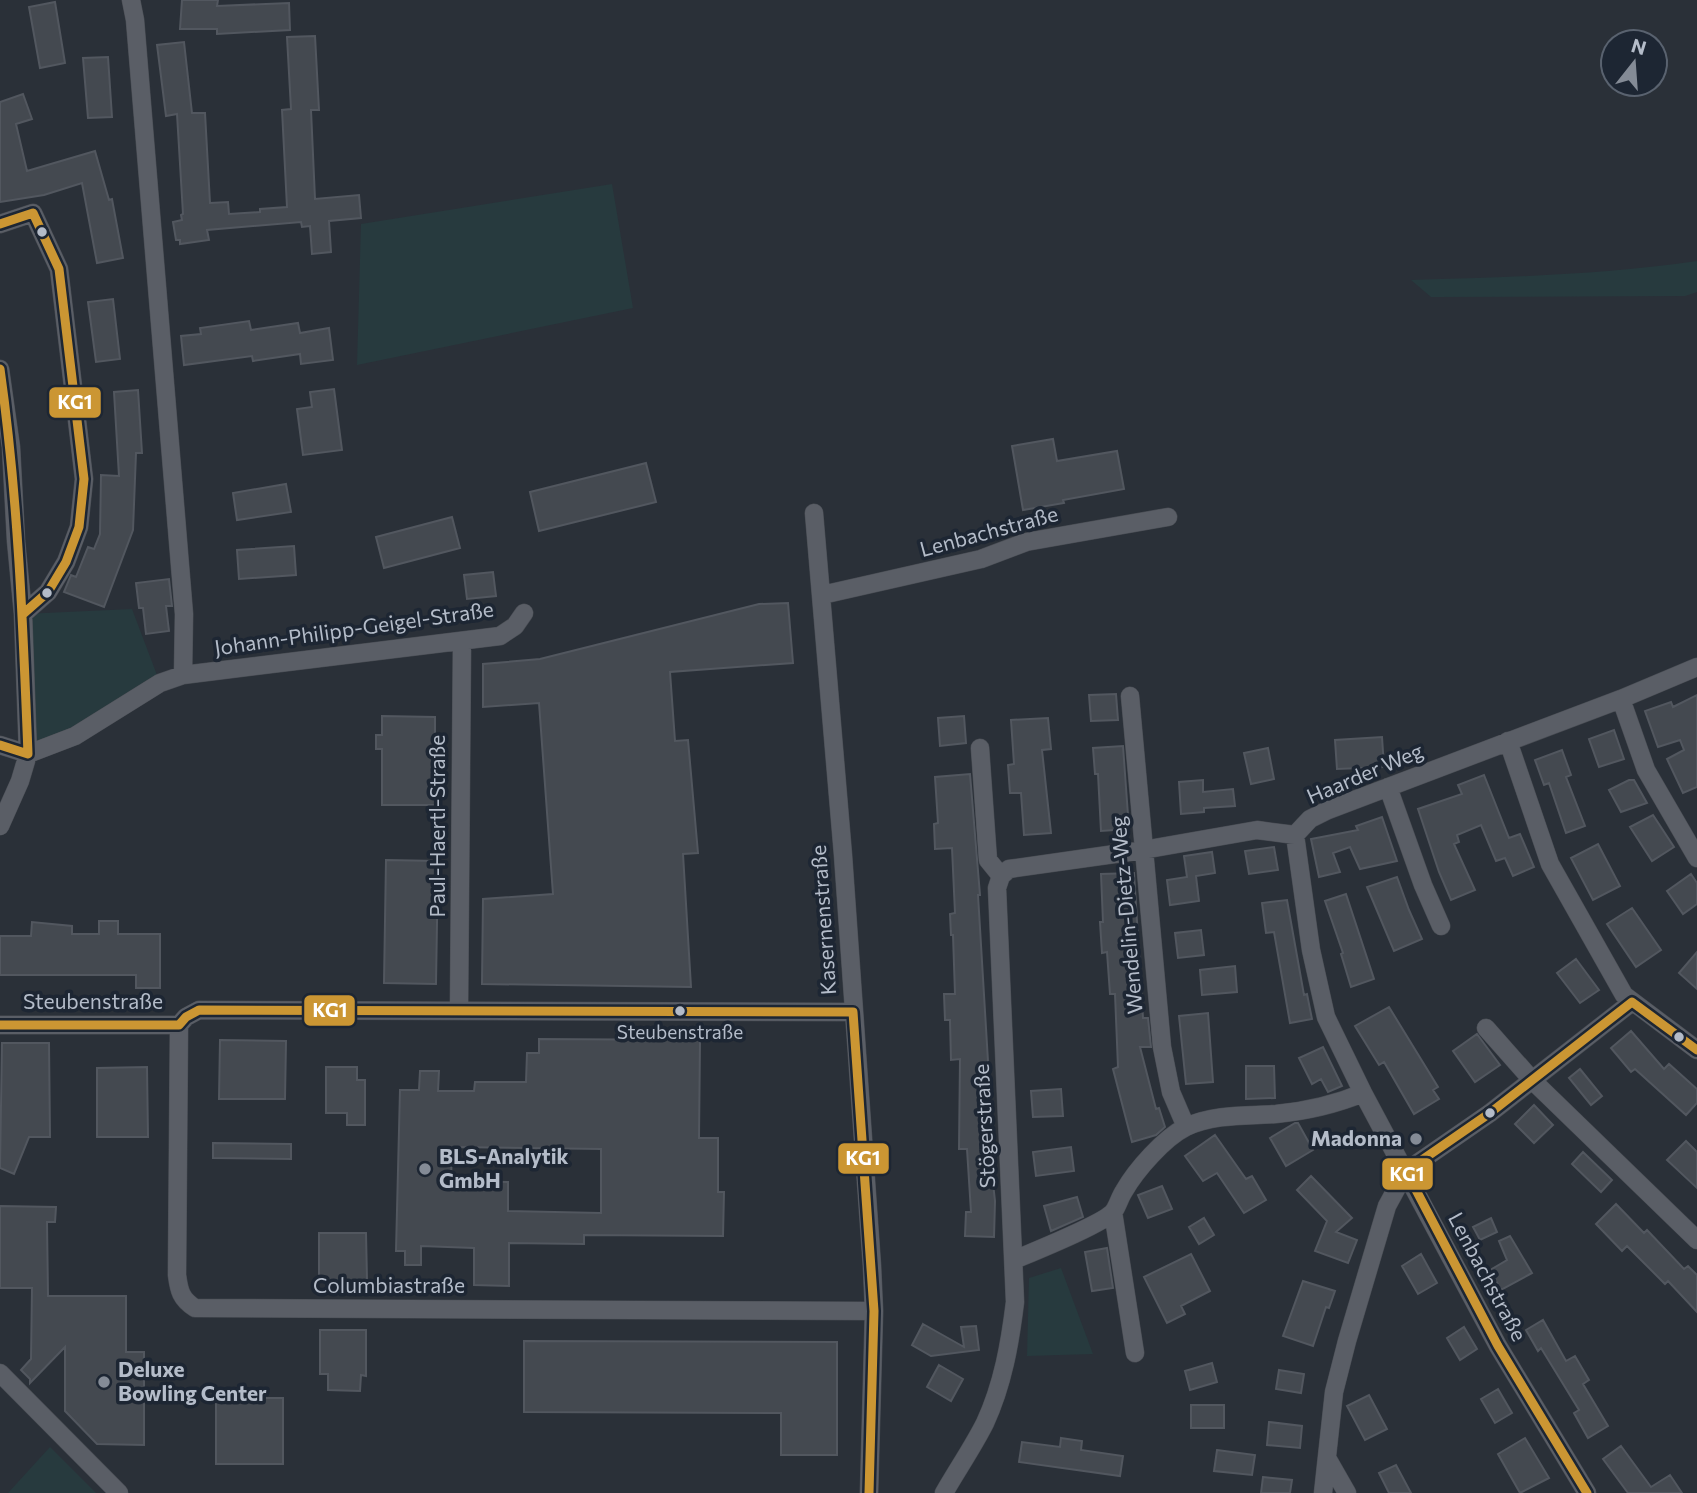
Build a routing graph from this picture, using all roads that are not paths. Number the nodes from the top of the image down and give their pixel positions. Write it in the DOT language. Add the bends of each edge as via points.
graph roads {
  1 [pos="131,0"];
  2 [pos="0,224"];
  3 [pos="0,369"];
  4 [pos="814,513"];
  5 [pos="1168,517"];
  6 [pos="8,542"];
  7 [pos="822,595"];
  8 [pos="524,613"];
  9 [pos="23,614"];
  10 [pos="461,642"];
  11 [pos="1697,667"];
  12 [pos="183,676"];
  13 [pos="1130,696"];
  14 [pos="1621,699"];
  15 [pos="1508,741"];
  16 [pos="0,745"];
  17 [pos="980,748"];
  18 [pos="28,754"];
  19 [pos="1388,787"];
  20 [pos="0,826"];
  21 [pos="1296,835"];
  22 [pos="1143,850"];
  23 [pos="1697,858"];
  24 [pos="1001,876"];
  25 [pos="1441,926"];
  26 [pos="1632,1002"];
  27 [pos="459,1010"];
  28 [pos="853,1012"];
  29 [pos="0,1025"];
  30 [pos="179,1025"];
  31 [pos="1486,1028"];
  32 [pos="1697,1050"];
  33 [pos="1531,1080"];
  34 [pos="1363,1093"];
  35 [pos="1186,1127"];
  36 [pos="1406,1171"];
  37 [pos="1113,1212"];
  38 [pos="1697,1240"];
  39 [pos="1014,1260"];
  40 [pos="874,1311"];
  41 [pos="1135,1353"];
  42 [pos="0,1373"];
  43 [pos="1327,1458"];
  44 [pos="119,1493"];
  45 [pos="869,1493"];
  46 [pos="944,1493"];
  47 [pos="1323,1493"];
  48 [pos="1347,1493"];
  49 [pos="1587,1493"];
  1 -- 12 [label="street" via="184,614"];
  2 -- 9 [label="street" via="33,213 59,269 84,479 79,527 66,562 48,592"];
  3 -- 6 [label="street" via="10,447"];
  4 -- 7 [label="street, Kasernenstraße"];
  5 -- 7 [label="street, Lenbachstraße" via="1026,542 981,559"];
  6 -- 9 [label="street"];
  7 -- 28 [label="street, Kasernenstraße"];
  8 -- 10 [label="street, Johann-Philipp-Geigel-Straße" via="500,636"];
  9 -- 18 [label="street"];
  10 -- 12 [label="street, Johann-Philipp-Geigel-Straße"];
  10 -- 27 [label="street, Paul-Haertl-Straße"];
  11 -- 14 [label="street, Haarder Weg"];
  12 -- 18 [label="street, Johann-Philipp-Geigel-Straße" via="159,683 75,736"];
  13 -- 22 [label="street, Wendelin-Dietz-Weg"];
  14 -- 15 [label="street, Haarder Weg"];
  14 -- 23 [label="street" via="1646,770"];
  15 -- 19 [label="street, Haarder Weg"];
  15 -- 26 [label="street" via="1549,864"];
  16 -- 18 [label="street"];
  17 -- 24 [label="street, Stögerstraße" via="988,860"];
  18 -- 20 [label="street"];
  19 -- 21 [label="street, Haarder Weg" via="1310,819"];
  19 -- 25 [label="street"];
  21 -- 22 [label="street, Haarder Weg" via="1257,830"];
  21 -- 34 [label="street, Lenbachstraße" via="1311,950 1326,1017"];
  22 -- 24 [label="street, Haarder Weg" via="1009,869"];
  22 -- 35 [label="street, Wendelin-Dietz-Weg" via="1162,1047 1171,1091"];
  24 -- 39 [label="street, Stögerstraße" via="997,888"];
  26 -- 32 [label="street"];
  26 -- 33 [label="street"];
  27 -- 28 [label="street, Steubenstraße"];
  27 -- 30 [label="street, Steubenstraße" via="199,1010"];
  28 -- 40 [label="street, Kasernenstraße"];
  29 -- 30 [label="street, Steubenstraße"];
  30 -- 40 [label="street, Columbiastraße" via="177,1275 180,1294 195,1308"];
  31 -- 33 [label="street"];
  33 -- 36 [label="street"];
  33 -- 38 [label="street"];
  34 -- 35 [label="street" via="1332,1106 1221,1116"];
  34 -- 36 [label="street, Lenbachstraße"];
  35 -- 37 [label="street" via="1138,1171"];
  36 -- 43 [label="street" via="1387,1206 1347,1341 1334,1392"];
  36 -- 49 [label="street, Lenbachstraße" via="1498,1346"];
  37 -- 39 [label="street"];
  37 -- 41 [label="street"];
  39 -- 46 [label="street, Stögerstraße" via="1015,1302 999,1385 984,1423"];
  40 -- 45 [label="street, Kasernenstraße"];
  42 -- 44 [label="street"];
  43 -- 47 [label="street"];
  43 -- 48 [label="street"];
}
